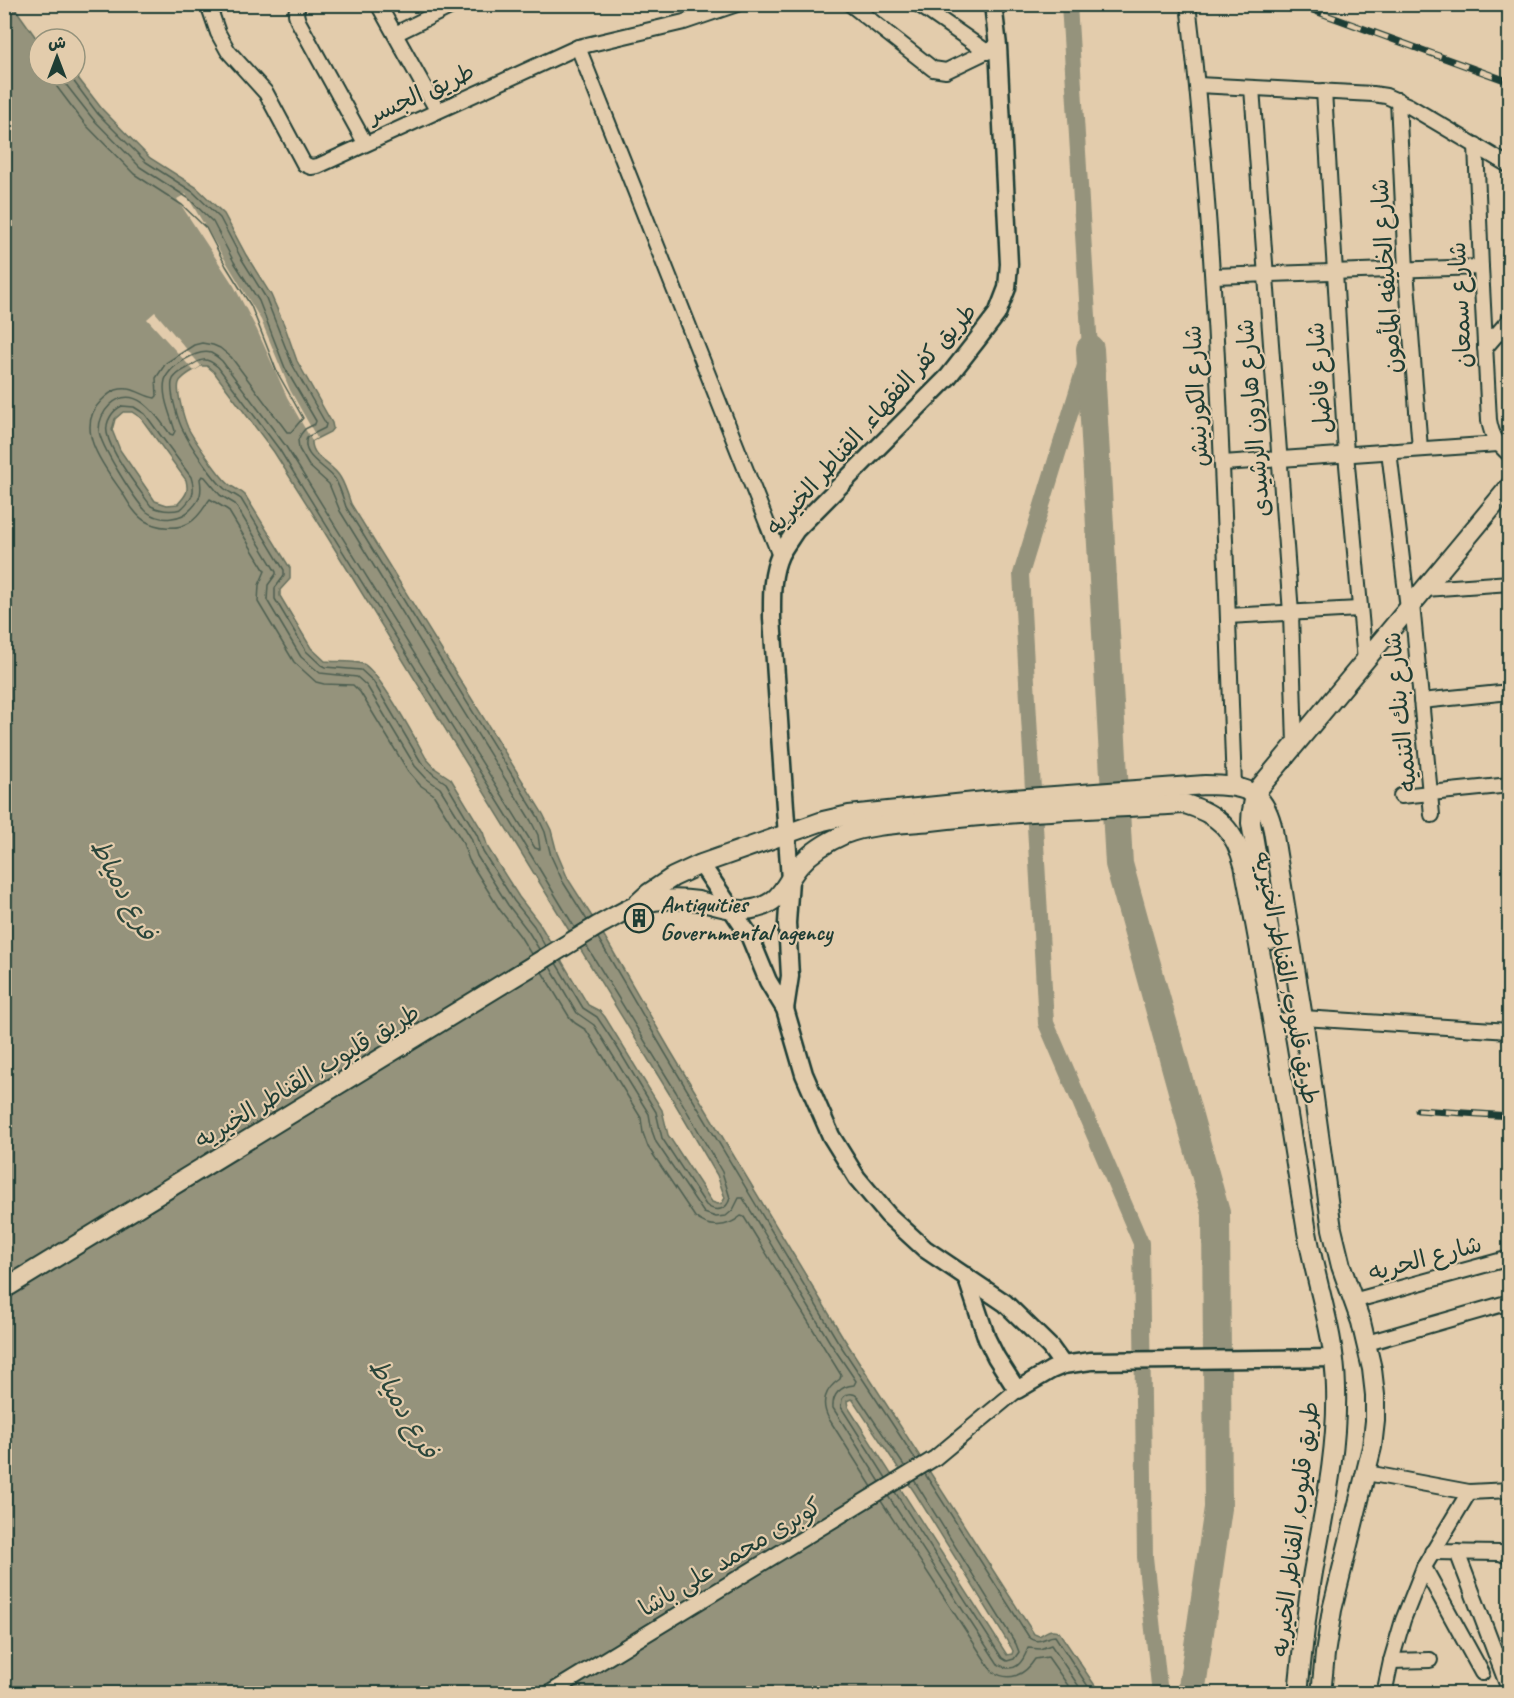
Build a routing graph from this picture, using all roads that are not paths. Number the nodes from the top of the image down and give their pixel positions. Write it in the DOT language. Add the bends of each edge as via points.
graph roads {
  1 [pos="208,4"];
  2 [pos="378,4"];
  3 [pos="456,4"];
  4 [pos="737,4"];
  5 [pos="850,4"];
  6 [pos="918,4"];
  7 [pos="993,4"];
  8 [pos="1188,4"];
  9 [pos="297,5"];
  10 [pos="395,34"];
  11 [pos="578,47"];
  12 [pos="992,49"];
  13 [pos="1198,85"];
  14 [pos="1251,88"];
  15 [pos="1324,91"];
  16 [pos="1398,100"];
  17 [pos="437,110"];
  18 [pos="365,143"];
  19 [pos="1476,145"];
  20 [pos="1509,166"];
  21 [pos="1481,267"];
  22 [pos="1407,270"];
  23 [pos="1335,272"];
  24 [pos="1264,274"];
  25 [pos="1213,276"];
  26 [pos="1509,319"];
  27 [pos="1485,348"];
  28 [pos="1498,444"];
  29 [pos="1420,449"];
  30 [pos="1389,452"];
  31 [pos="1346,454"];
  32 [pos="1509,455"];
  33 [pos="1279,459"];
  34 [pos="1223,463"];
  35 [pos="1509,486"];
  36 [pos="780,556"];
  37 [pos="1509,584"];
  38 [pos="1425,589"];
  39 [pos="1410,606"];
  40 [pos="1359,609"];
  41 [pos="1291,613"];
  42 [pos="1228,616"];
  43 [pos="1365,661"];
  44 [pos="1509,692"];
  45 [pos="1421,701"];
  46 [pos="1295,745"];
  47 [pos="1509,785"];
  48 [pos="1234,786"];
  49 [pos="1430,793"];
  50 [pos="1255,795"];
  51 [pos="1401,796"];
  52 [pos="985,808"];
  53 [pos="1432,815"];
  54 [pos="788,833"];
  55 [pos="701,864"];
  56 [pos="790,880"];
  57 [pos="635,906"];
  58 [pos="731,908"];
  59 [pos="1264,970"];
  60 [pos="786,1010"];
  61 [pos="1303,1018"];
  62 [pos="1272,1022"];
  63 [pos="1509,1031"];
  64 [pos="1509,1258"];
  65 [pos="966,1276"];
  66 [pos="4,1289"];
  67 [pos="1353,1301"];
  68 [pos="1509,1302"];
  69 [pos="1367,1343"];
  70 [pos="1334,1358"];
  71 [pos="1063,1365"];
  72 [pos="1017,1390"];
  73 [pos="1366,1473"];
  74 [pos="1469,1492"];
  75 [pos="1508,1494"];
  76 [pos="1432,1551"];
  77 [pos="1457,1552"];
  78 [pos="1509,1556"];
  79 [pos="1424,1567"];
  80 [pos="1430,1660"];
  81 [pos="1391,1661"];
  82 [pos="1482,1673"];
  83 [pos="1509,1692"];
  84 [pos="548,1694"];
  85 [pos="1299,1694"];
  86 [pos="1321,1694"];
  87 [pos="1384,1694"];
  1 -- 18 [label="street, طريق الجسر" via="228,51 266,93 304,164 314,167"];
  2 -- 10 [label="street"];
  3 -- 10 [label="street"];
  4 -- 11 [label="street, طريق الجسر" via="684,22"];
  5 -- 12 [label="street" via="933,69 946,70"];
  6 -- 12 [label="street"];
  7 -- 12 [label="street, طريق كفر الفقهاء, القناطر الخيريه"];
  8 -- 13 [label="street, شارع الكورنيش"];
  9 -- 18 [label="street" via="298,21"];
  10 -- 17 [label="street"];
  11 -- 17 [label="street, طريق الجسر"];
  11 -- 36 [label="street"];
  12 -- 36 [label="street, طريق كفر الفقهاء, القناطر الخيريه" via="1009,264 1007,288 997,314 948,377 796,530"];
  13 -- 14 [label="street"];
  13 -- 25 [label="street, شارع الكورنيش"];
  14 -- 15 [label="street"];
  14 -- 24 [label="street, شارع هارون الرشيدى"];
  15 -- 16 [label="street"];
  15 -- 23 [label="street, شارع فاضل"];
  16 -- 19 [label="street"];
  16 -- 22 [label="street, شارع الخليفه المأمون"];
  17 -- 18 [label="street, طريق الجسر"];
  19 -- 20 [label="street"];
  19 -- 21 [label="street, شارع سمعان"];
  21 -- 22 [label="street"];
  21 -- 27 [label="street, شارع سمعان"];
  22 -- 23 [label="street"];
  22 -- 29 [label="street, شارع الخليفه المأمون"];
  23 -- 24 [label="street"];
  23 -- 31 [label="street, شارع فاضل"];
  24 -- 25 [label="street"];
  24 -- 33 [label="street, شارع هارون الرشيدى"];
  25 -- 34 [label="street, شارع الكورنيش"];
  26 -- 27 [label="street"];
  27 -- 28 [label="street, شارع سمعان" via="1489,420"];
  28 -- 29 [label="street"];
  28 -- 32 [label="street, شارع سمعان"];
  29 -- 30 [label="street"];
  30 -- 31 [label="street"];
  30 -- 39 [label="street, شارع بنك التنميه"];
  31 -- 33 [label="street"];
  31 -- 40 [label="street, شارع فاضل"];
  33 -- 34 [label="street"];
  33 -- 41 [label="street, شارع هارون الرشيدى"];
  34 -- 42 [label="street, شارع الكورنيش"];
  35 -- 38 [label="main road"];
  36 -- 54 [label="street, طريق كفر الفقهاء, القناطر الخيريه" via="773,576 772,597"];
  37 -- 38 [label="street"];
  38 -- 39 [label="main road"];
  39 -- 43 [label="main road"];
  39 -- 45 [label="street, شارع بنك التنميه"];
  40 -- 41 [label="street"];
  40 -- 43 [label="street, شارع فاضل"];
  41 -- 42 [label="street"];
  41 -- 46 [label="street, شارع هارون الرشيدى"];
  42 -- 48 [label="street, شارع الكورنيش"];
  43 -- 46 [label="main road"];
  44 -- 45 [label="street"];
  45 -- 49 [label="street, شارع بنك التنميه"];
  46 -- 50 [label="main road"];
  47 -- 49 [label="street"];
  48 -- 50 [label="main road, طريق قليوب, القناطر الخيريه"];
  48 -- 52 [label="main road, طريق قليوب, القناطر الخيريه" via="1205,785"];
  49 -- 51 [label="street"];
  49 -- 53 [label="street, شارع بنك التنميه"];
  50 -- 59 [label="main road" via="1251,823 1271,948"];
  50 -- 61 [label="main road, طريق قليوب, القناطر الخيريه" via="1271,819"];
  52 -- 54 [label="main road, طريق قليوب, القناطر الخيريه" via="855,813"];
  52 -- 56 [label="main road, طريق قليوب, القناطر الخيريه" via="846,834 809,856"];
  52 -- 59 [label="main road, طريق قليوب, القناطر الخيريه" via="1185,804 1203,809 1229,831 1240,850"];
  54 -- 55 [label="main road, طريق قليوب, القناطر الخيريه"];
  54 -- 56 [label="street, طريق كفر الفقهاء, القناطر الخيريه"];
  55 -- 57 [label="main road, طريق قليوب, القناطر الخيريه" via="673,877"];
  55 -- 58 [label="street, طريق كفر الفقهاء, القناطر الخيريه"];
  56 -- 58 [label="main road, طريق قليوب, القناطر الخيريه" via="784,891 766,905"];
  56 -- 60 [label="street, طريق كفر الفقهاء, القناطر الخيريه"];
  57 -- 58 [label="main road, طريق قليوب, القناطر الخيريه" via="682,900"];
  57 -- 66 [label="main road, طريق قليوب, القناطر الخيريه"];
  58 -- 60 [label="street, طريق كفر الفقهاء, القناطر الخيريه"];
  59 -- 62 [label="main road, طريق قليوب, القناطر الخيريه"];
  60 -- 65 [label="street, طريق كفر الفقهاء, القناطر الخيريه" via="804,1074 831,1136 857,1178 925,1249"];
  61 -- 62 [label="street"];
  61 -- 63 [label="street"];
  61 -- 67 [label="main road, طريق قليوب, القناطر الخيريه" via="1332,1229"];
  62 -- 70 [label="main road, طريق قليوب, القناطر الخيريه" via="1308,1235"];
  64 -- 67 [label="street, شارع الحريه"];
  65 -- 71 [label="street, طريق كفر الفقهاء, القناطر الخيريه" via="1005,1304"];
  65 -- 72 [label="street" via="987,1339"];
  67 -- 69 [label="main road, طريق قليوب, القناطر الخيريه"];
  68 -- 69 [label="street"];
  69 -- 73 [label="main road, طريق قليوب, القناطر الخيريه" via="1375,1421"];
  70 -- 71 [label="street" via="1091,1360"];
  70 -- 85 [label="main road, طريق قليوب, القناطر الخيريه" via="1335,1441 1307,1610"];
  71 -- 72 [label="street"];
  72 -- 84 [label="street, كوبرى محمد على باشا" via="934,1458"];
  73 -- 74 [label="street"];
  73 -- 86 [label="main road, طريق قليوب, القناطر الخيريه" via="1332,1610"];
  74 -- 75 [label="street"];
  74 -- 76 [label="street"];
  76 -- 77 [label="street"];
  76 -- 79 [label="street"];
  77 -- 78 [label="street" via="1500,1552"];
  77 -- 83 [label="street"];
  79 -- 81 [label="street"];
  79 -- 82 [label="street"];
  80 -- 81 [label="street"];
  81 -- 87 [label="street"];
}
